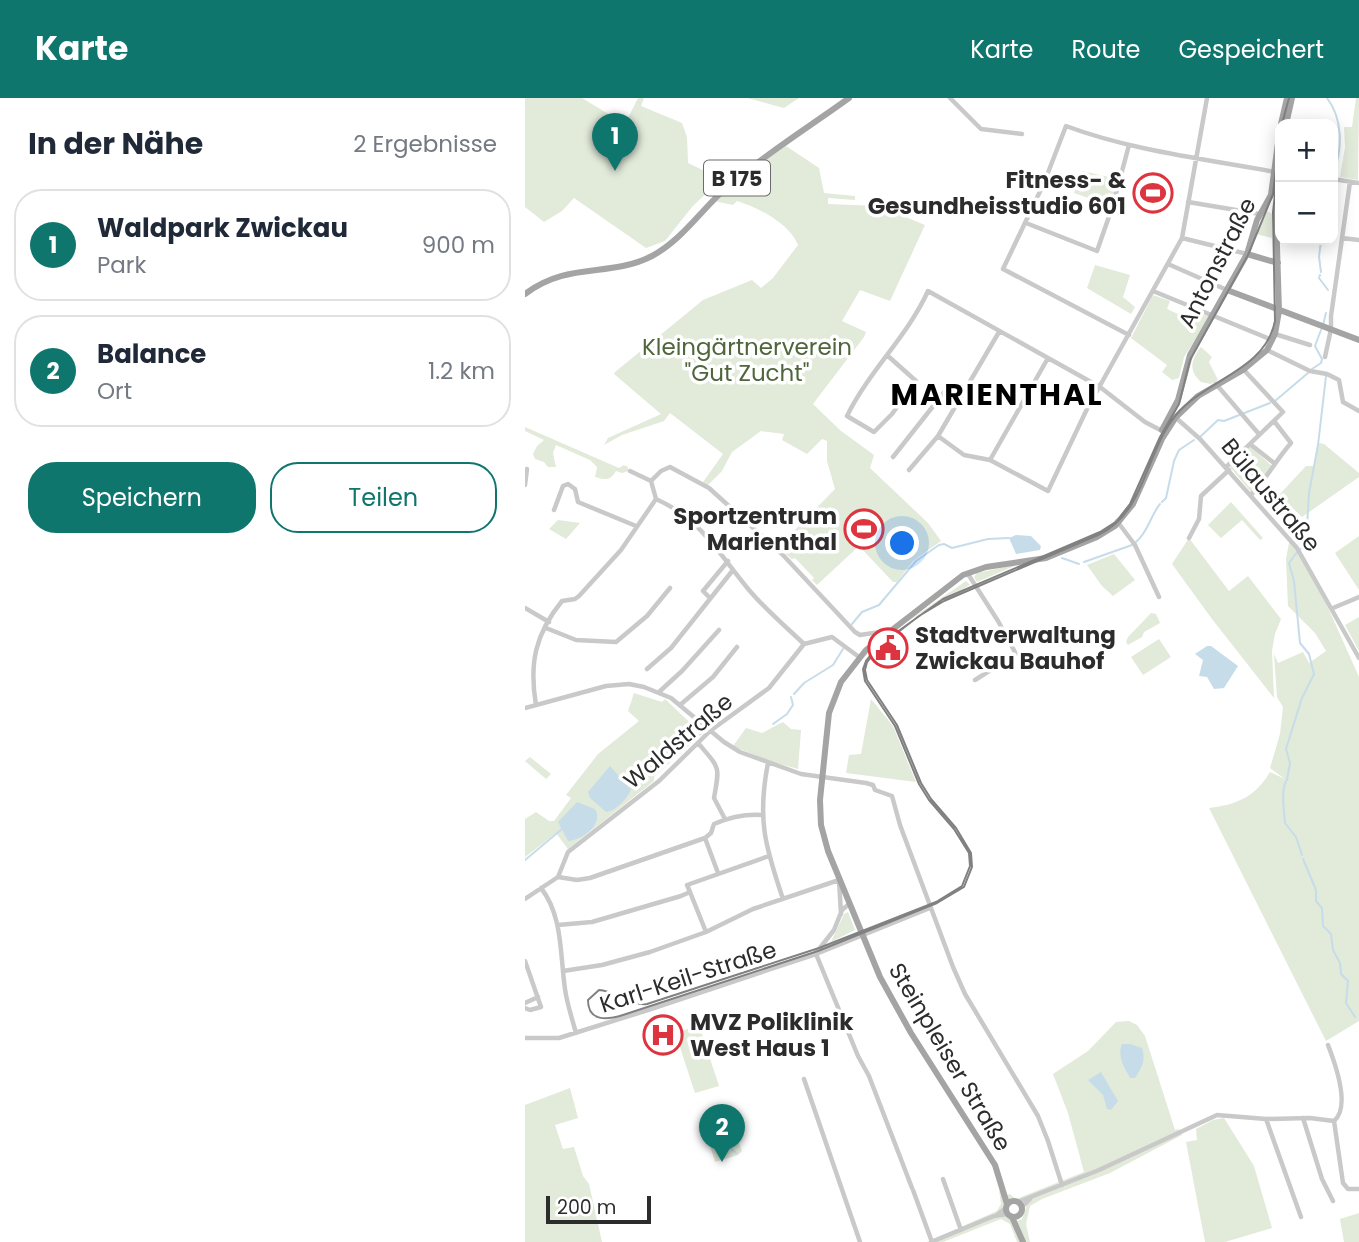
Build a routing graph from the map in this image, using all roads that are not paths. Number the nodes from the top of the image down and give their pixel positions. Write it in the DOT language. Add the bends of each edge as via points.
graph roads {
  1 [pos="849,98"];
  2 [pos="950,98"];
  3 [pos="1207,98"];
  4 [pos="1290,98"];
  5 [pos="1284,119"];
  6 [pos="1022,134"];
  7 [pos="1129,145"];
  8 [pos="1196,158"];
  9 [pos="1275,169"];
  10 [pos="1338,179"];
  11 [pos="1275,182"];
  12 [pos="1350,182"];
  13 [pos="1359,183"];
  14 [pos="1188,202"];
  15 [pos="1260,214"];
  16 [pos="1027,223"];
  17 [pos="1182,238"];
  18 [pos="1342,238"];
  19 [pos="1359,240"];
  20 [pos="1278,245"];
  21 [pos="1247,254"];
  22 [pos="1278,263"];
  23 [pos="1168,264"];
  24 [pos="1227,290"];
  25 [pos="1153,291"];
  26 [pos="525,294"];
  27 [pos="1279,311"];
  28 [pos="1213,315"];
  29 [pos="1325,328"];
  30 [pos="999,332"];
  31 [pos="1129,335"];
  32 [pos="1274,337"];
  33 [pos="1359,340"];
  34 [pos="1310,345"];
  35 [pos="1267,350"];
  36 [pos="888,356"];
  37 [pos="1325,357"];
  38 [pos="1048,358"];
  39 [pos="1244,370"];
  40 [pos="1216,384"];
  41 [pos="949,386"];
  42 [pos="1100,387"];
  43 [pos="1178,400"];
  44 [pos="1186,406"];
  45 [pos="1359,411"];
  46 [pos="1174,414"];
  47 [pos="1273,421"];
  48 [pos="1164,432"];
  49 [pos="1258,433"];
  50 [pos="938,436"];
  51 [pos="1250,444"];
  52 [pos="893,457"];
  53 [pos="991,460"];
  54 [pos="1274,463"];
  55 [pos="527,469"];
  56 [pos="1227,469"];
  57 [pos="909,470"];
  58 [pos="630,471"];
  59 [pos="651,481"];
  60 [pos="525,485"];
  61 [pos="1251,495"];
  62 [pos="656,499"];
  63 [pos="554,510"];
  64 [pos="1117,522"];
  65 [pos="636,526"];
  66 [pos="1189,538"];
  67 [pos="728,561"];
  68 [pos="734,569"];
  69 [pos="967,573"];
  70 [pos="670,589"];
  71 [pos="1159,597"];
  72 [pos="1359,597"];
  73 [pos="710,598"];
  74 [pos="525,608"];
  75 [pos="1333,608"];
  76 [pos="549,622"];
  77 [pos="546,628"];
  78 [pos="719,630"];
  79 [pos="887,631"];
  80 [pos="804,644"];
  81 [pos="737,647"];
  82 [pos="859,657"];
  83 [pos="1359,658"];
  84 [pos="647,668"];
  85 [pos="975,680"];
  86 [pos="659,692"];
  87 [pos="536,705"];
  88 [pos="680,705"];
  89 [pos="525,708"];
  90 [pos="710,732"];
  91 [pos="698,743"];
  92 [pos="768,763"];
  93 [pos="822,776"];
  94 [pos="762,815"];
  95 [pos="725,819"];
  96 [pos="705,838"];
  97 [pos="769,856"];
  98 [pos="718,873"];
  99 [pos="558,877"];
  100 [pos="839,880"];
  101 [pos="541,888"];
  102 [pos="690,892"];
  103 [pos="525,899"];
  104 [pos="783,899"];
  105 [pos="849,904"];
  106 [pos="930,908"];
  107 [pos="841,914"];
  108 [pos="558,925"];
  109 [pos="706,932"];
  110 [pos="862,936"];
  111 [pos="816,954"];
  112 [pos="525,961"];
  113 [pos="563,971"];
  114 [pos="538,997"];
  115 [pos="525,1005"];
  116 [pos="576,1032"];
  117 [pos="525,1038"];
  118 [pos="1328,1045"];
  119 [pos="804,1079"];
  120 [pos="1303,1118"];
  121 [pos="1266,1119"];
  122 [pos="1334,1121"];
  123 [pos="943,1179"];
  124 [pos="1062,1185"];
  125 [pos="1359,1189"];
  126 [pos="1333,1201"];
  127 [pos="1013,1208"];
  128 [pos="1301,1217"];
  129 [pos="961,1230"];
  130 [pos="860,1242"];
  131 [pos="932,1242"];
  132 [pos="1023,1242"];
  1 -- 26 [label="main road, B 175" via="740,176 654,255 632,265 564,274"];
  2 -- 6 [label="street" via="981,129"];
  3 -- 8 [label="street"];
  4 -- 5 [label="main road"];
  7 -- 8 [label="street"];
  7 -- 16 [label="street" via="1066,126"];
  7 -- 16 [label="street" via="1097,250"];
  8 -- 9 [label="street"];
  8 -- 14 [label="street"];
  10 -- 12 [label="street"];
  11 -- 15 [label="main road, Antonstraße"];
  12 -- 13 [label="street"];
  12 -- 18 [label="street"];
  14 -- 15 [label="street"];
  14 -- 17 [label="street"];
  15 -- 21 [label="main road, Antonstraße"];
  16 -- 31 [label="street" via="1003,270"];
  17 -- 21 [label="street"];
  17 -- 23 [label="street"];
  18 -- 19 [label="street"];
  18 -- 29 [label="street" via="1331,316"];
  20 -- 22 [label="main road"];
  21 -- 22 [label="main road"];
  21 -- 24 [label="main road, Antonstraße"];
  22 -- 27 [label="main road"];
  23 -- 24 [label="street"];
  23 -- 25 [label="street"];
  24 -- 27 [label="main road"];
  24 -- 28 [label="main road, Antonstraße"];
  25 -- 28 [label="street"];
  25 -- 31 [label="street"];
  27 -- 29 [label="main road"];
  27 -- 32 [label="main road"];
  28 -- 32 [label="street"];
  28 -- 43 [label="main road, Antonstraße" via="1190,355"];
  29 -- 33 [label="main road"];
  29 -- 37 [label="street"];
  30 -- 36 [label="street" via="928,291"];
  30 -- 38 [label="street"];
  30 -- 50 [label="street"];
  31 -- 42 [label="street"];
  32 -- 34 [label="street"];
  32 -- 35 [label="main road"];
  35 -- 39 [label="main road"];
  35 -- 45 [label="street" via="1339,380 1343,402"];
  36 -- 36 [label="street" via="916,381 874,432 847,416"];
  38 -- 42 [label="street"];
  38 -- 53 [label="street"];
  39 -- 40 [label="main road"];
  39 -- 47 [label="street" via="1283,412"];
  40 -- 44 [label="main road"];
  40 -- 49 [label="street"];
  41 -- 52 [label="street"];
  42 -- 48 [label="street"];
  42 -- 53 [label="street" via="1048,491"];
  43 -- 44 [label="main road"];
  43 -- 46 [label="main road, Antonstraße"];
  44 -- 46 [label="main road"];
  46 -- 48 [label="main road"];
  46 -- 56 [label="street, Bülaustraße"];
  47 -- 51 [label="street"];
  47 -- 54 [label="street" via="1291,443"];
  48 -- 64 [label="main road" via="1133,504"];
  50 -- 53 [label="street" via="964,455"];
  50 -- 57 [label="street"];
  51 -- 54 [label="street"];
  51 -- 56 [label="street"];
  54 -- 61 [label="street"];
  55 -- 60 [label="street"];
  56 -- 61 [label="street, Bülaustraße"];
  56 -- 66 [label="street" via="1201,496 1199,519"];
  58 -- 59 [label="street"];
  59 -- 62 [label="street"];
  59 -- 79 [label="street" via="670,467 709,488 782,554 855,632"];
  61 -- 75 [label="street, Bülaustraße" via="1301,553"];
  62 -- 65 [label="street"];
  62 -- 67 [label="street" via="697,526"];
  63 -- 65 [label="street" via="568,484 575,489 578,502"];
  64 -- 69 [label="main road" via="1097,537 1046,558"];
  64 -- 71 [label="street" via="1134,544"];
  65 -- 76 [label="street" via="606,569 575,599 562,601"];
  67 -- 68 [label="street"];
  67 -- 73 [label="street" via="703,591"];
  68 -- 73 [label="street"];
  68 -- 80 [label="street"];
  69 -- 79 [label="main road"];
  69 -- 85 [label="street" via="1016,654"];
  70 -- 77 [label="street" via="616,642 576,640"];
  72 -- 75 [label="street"];
  73 -- 84 [label="street" via="671,648"];
  74 -- 76 [label="street"];
  75 -- 83 [label="street, Bülaustraße"];
  76 -- 77 [label="street"];
  77 -- 87 [label="street" via="532,667"];
  78 -- 86 [label="street"];
  79 -- 82 [label="main road"];
  80 -- 82 [label="street" via="832,637"];
  80 -- 90 [label="street, Waldstraße" via="769,688"];
  81 -- 88 [label="street" via="713,677"];
  82 -- 93 [label="main road" via="831,706"];
  86 -- 87 [label="street" via="616,684"];
  86 -- 88 [label="street"];
  87 -- 89 [label="street"];
  88 -- 90 [label="street"];
  90 -- 91 [label="street, Waldstraße"];
  90 -- 92 [label="street" via="731,748"];
  91 -- 95 [label="street" via="716,766 719,780 714,798"];
  91 -- 99 [label="street, Waldstraße" via="660,781 569,852"];
  92 -- 93 [label="street"];
  92 -- 94 [label="street"];
  93 -- 100 [label="main road" via="821,825"];
  93 -- 106 [label="street" via="873,785 892,796"];
  94 -- 95 [label="street"];
  94 -- 97 [label="street"];
  95 -- 96 [label="street" via="714,824"];
  96 -- 98 [label="street"];
  96 -- 99 [label="street" via="590,878"];
  97 -- 98 [label="street"];
  97 -- 104 [label="street"];
  98 -- 102 [label="street" via="687,885"];
  99 -- 101 [label="street, Waldstraße"];
  100 -- 104 [label="street"];
  100 -- 105 [label="main road"];
  100 -- 107 [label="street"];
  101 -- 103 [label="street, Waldstraße"];
  101 -- 108 [label="street"];
  102 -- 108 [label="street" via="592,922"];
  102 -- 109 [label="street"];
  104 -- 109 [label="street"];
  105 -- 107 [label="street"];
  105 -- 110 [label="main road, Steinpleiser Straße"];
  106 -- 110 [label="street, Karl-Keil-Straße"];
  106 -- 124 [label="street" via="965,994 1038,1116"];
  107 -- 111 [label="street"];
  108 -- 113 [label="street"];
  109 -- 113 [label="street" via="626,959"];
  110 -- 111 [label="street, Karl-Keil-Straße"];
  110 -- 127 [label="main road, Steinpleiser Straße" via="911,1033 987,1152"];
  111 -- 116 [label="street, Karl-Keil-Straße"];
  111 -- 131 [label="street" via="869,1076"];
  112 -- 114 [label="street"];
  113 -- 116 [label="street"];
  114 -- 115 [label="street"];
  114 -- 115 [label="street" via="541,1007 530,1010"];
  116 -- 117 [label="street, Karl-Keil-Straße" via="552,1039"];
  118 -- 122 [label="street" via="1338,1069 1341,1096 1341,1110"];
  119 -- 130 [label="street"];
  120 -- 121 [label="street"];
  120 -- 122 [label="street"];
  120 -- 126 [label="street"];
  121 -- 124 [label="street" via="1221,1115"];
  121 -- 128 [label="street"];
  122 -- 125 [label="street" via="1343,1183 1348,1189"];
  123 -- 129 [label="street"];
  124 -- 127 [label="street"];
  127 -- 129 [label="street"];
  127 -- 132 [label="main road, Steinpleiser Straße"];
  129 -- 131 [label="street"];
}
